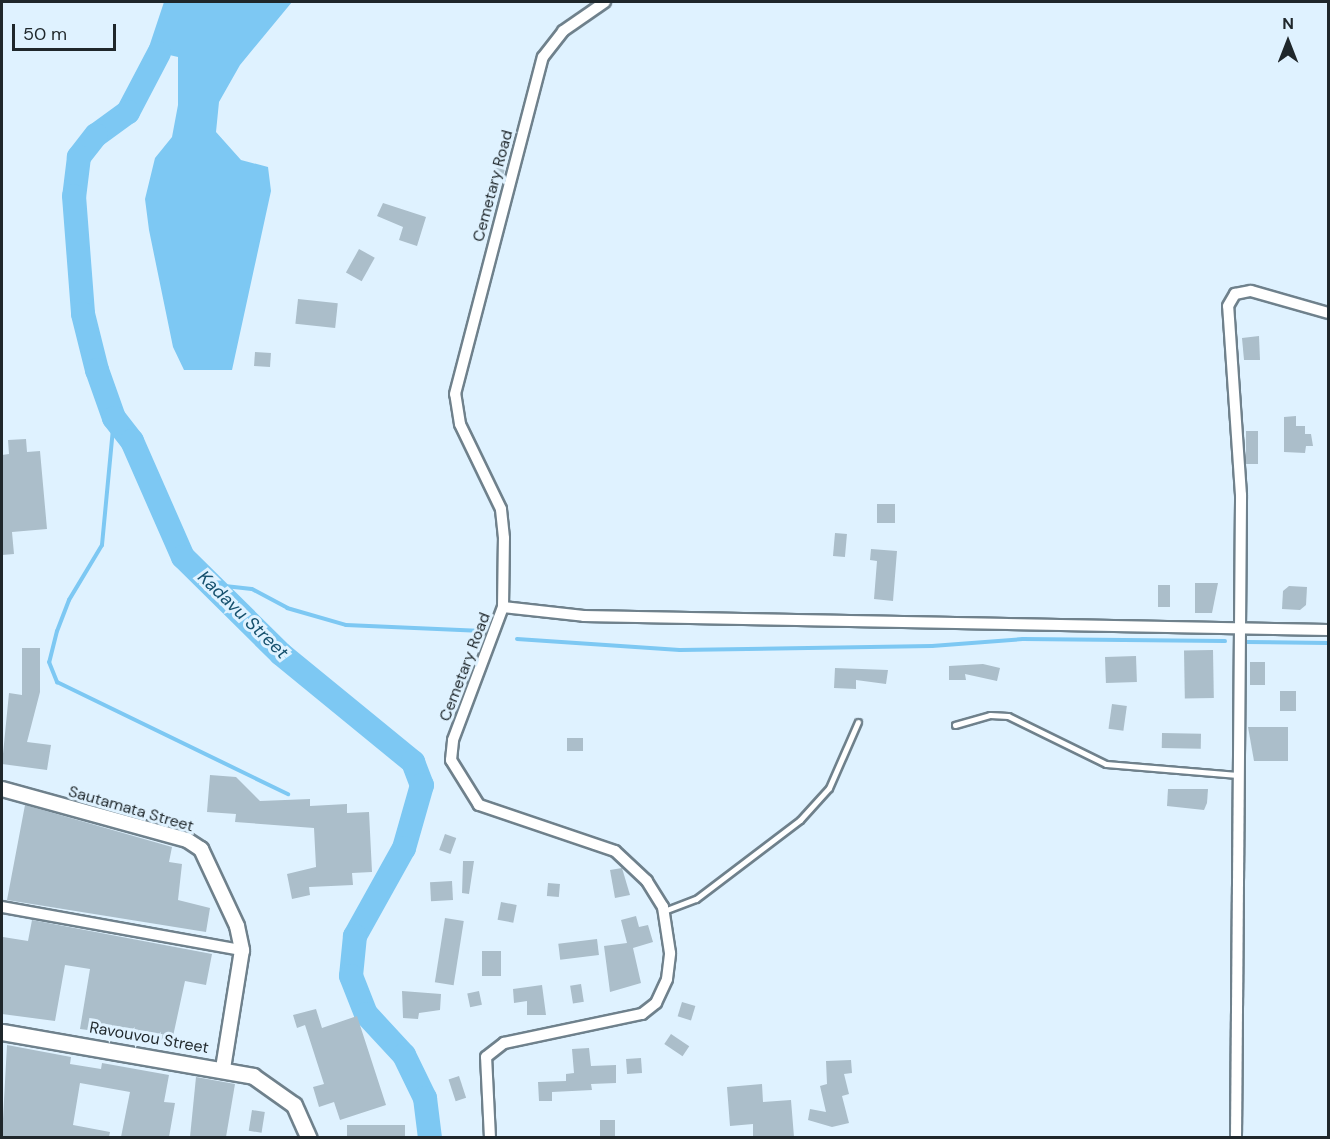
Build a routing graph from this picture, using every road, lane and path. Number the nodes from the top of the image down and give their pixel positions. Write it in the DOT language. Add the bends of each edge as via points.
graph roads {
  1 [pos="605,2"];
  2 [pos="1329,313"];
  3 [pos="503,607"];
  4 [pos="1239,628"];
  5 [pos="1329,630"];
  6 [pos="858,722"];
  7 [pos="955,725"];
  8 [pos="1238,775"];
  9 [pos="2,789"];
  10 [pos="2,907"];
  11 [pos="664,911"];
  12 [pos="242,950"];
  13 [pos="2,1032"];
  14 [pos="223,1069"];
  15 [pos="309,1137"];
  16 [pos="490,1137"];
  17 [pos="1236,1137"];
  1 -- 3 [label="street, Cemetary Road" via="563,31 543,57 455,394 460,423 501,509"];
  2 -- 4 [label="street" via="1251,291 1239,292 1229,301 1241,495"];
  3 -- 4 [label="street" via="584,616"];
  3 -- 11 [label="street, Cemetary Road" via="453,740 451,760 463,783 479,806 615,851 647,881"];
  4 -- 5 [label="street"];
  4 -- 8 [label="street"];
  6 -- 11 [label="lane" via="829,788 800,820 696,899"];
  7 -- 8 [label="lane" via="990,715 1008,716 1106,764"];
  8 -- 17 [label="street"];
  9 -- 12 [label="street, Sautamata Street" via="195,844 206,856 237,926"];
  10 -- 12 [label="street"];
  11 -- 16 [label="street, Cemetary Road" via="670,953 667,979 656,1003 642,1014 504,1043 486,1057"];
  12 -- 14 [label="street, Sautamata Street"];
  13 -- 14 [label="main road, Ravouvou Street"];
  14 -- 15 [label="main road, Ravouvou Street" via="264,1080 285,1095"];
}
